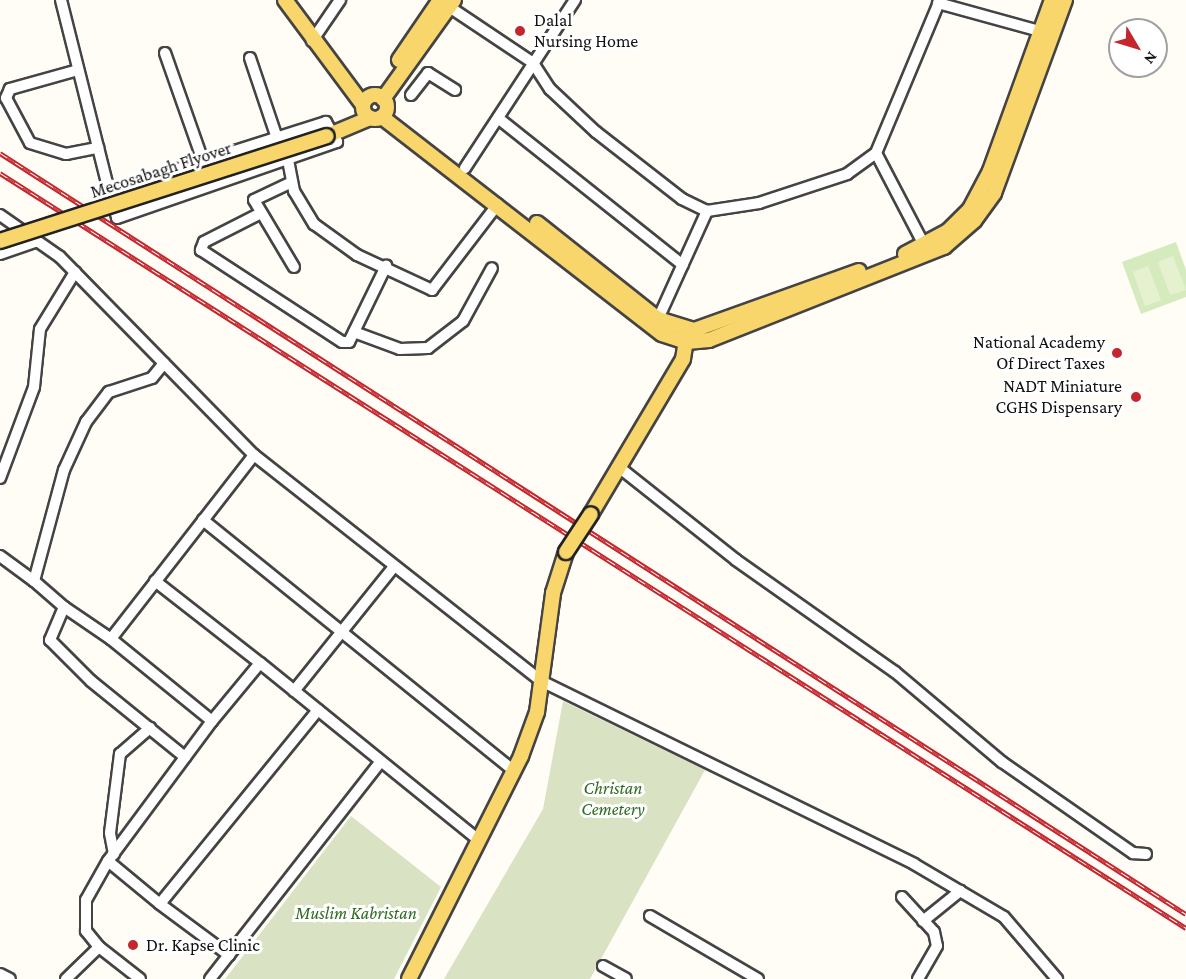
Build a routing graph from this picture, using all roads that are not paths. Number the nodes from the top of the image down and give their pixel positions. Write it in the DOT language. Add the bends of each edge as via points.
graph roads {
  1 [pos="61,0"];
  2 [pos="285,0"];
  3 [pos="340,0"];
  4 [pos="575,0"];
  5 [pos="1052,0"];
  6 [pos="1065,0"];
  7 [pos="446,2"];
  8 [pos="939,2"];
  9 [pos="1046,32"];
  10 [pos="312,40"];
  11 [pos="165,53"];
  12 [pos="250,58"];
  13 [pos="533,63"];
  14 [pos="78,70"];
  15 [pos="454,90"];
  16 [pos="411,95"];
  17 [pos="374,107"];
  18 [pos="498,118"];
  19 [pos="330,135"];
  20 [pos="278,141"];
  21 [pos="98,148"];
  22 [pos="876,153"];
  23 [pos="288,160"];
  24 [pos="204,164"];
  25 [pos="465,168"];
  26 [pos="292,182"];
  27 [pos="109,191"];
  28 [pos="498,204"];
  29 [pos="985,206"];
  30 [pos="707,211"];
  31 [pos="261,213"];
  32 [pos="0,215"];
  33 [pos="11,223"];
  34 [pos="0,227"];
  35 [pos="0,241"];
  36 [pos="37,241"];
  37 [pos="924,245"];
  38 [pos="0,254"];
  39 [pos="683,265"];
  40 [pos="386,266"];
  41 [pos="294,267"];
  42 [pos="492,268"];
  43 [pos="75,272"];
  44 [pos="658,319"];
  45 [pos="354,332"];
  46 [pos="687,335"];
  47 [pos="164,363"];
  48 [pos="254,455"];
  49 [pos="620,468"];
  50 [pos="0,478"];
  51 [pos="203,520"];
  52 [pos="0,556"];
  53 [pos="393,568"];
  54 [pos="34,581"];
  55 [pos="155,581"];
  56 [pos="64,607"];
  57 [pos="341,632"];
  58 [pos="111,639"];
  59 [pos="260,663"];
  60 [pos="541,681"];
  61 [pos="294,691"];
  62 [pos="318,710"];
  63 [pos="212,721"];
  64 [pos="150,728"];
  65 [pos="185,757"];
  66 [pos="381,761"];
  67 [pos="514,771"];
  68 [pos="480,841"];
  69 [pos="1146,854"];
  70 [pos="111,858"];
  71 [pos="960,891"];
  72 [pos="902,897"];
  73 [pos="160,904"];
  74 [pos="650,916"];
  75 [pos="924,921"];
  76 [pos="99,947"];
  77 [pos="229,955"];
  78 [pos="603,966"];
  79 [pos="0,974"];
  80 [pos="69,978"];
  81 [pos="10,979"];
  82 [pos="140,979"];
  83 [pos="210,979"];
  84 [pos="409,979"];
  85 [pos="626,979"];
  86 [pos="758,979"];
  87 [pos="918,979"];
  88 [pos="1057,979"];
  1 -- 14 [label="street"];
  2 -- 10 [label="main road"];
  3 -- 10 [label="street"];
  4 -- 13 [label="street"];
  5 -- 9 [label="main road"];
  6 -- 9 [label="main road"];
  7 -- 13 [label="street"];
  7 -- 17 [label="main road"];
  8 -- 9 [label="street"];
  8 -- 22 [label="street"];
  9 -- 29 [label="main road"];
  10 -- 17 [label="main road" via="348,84"];
  11 -- 24 [label="street"];
  12 -- 20 [label="street"];
  13 -- 18 [label="street"];
  13 -- 30 [label="street" via="550,89 596,132 682,199"];
  14 -- 21 [label="street"];
  14 -- 21 [label="street" via="10,89 6,98 30,143 66,154"];
  15 -- 16 [label="street" via="428,73"];
  17 -- 19 [label="main road, Mecosabagh Flyover"];
  17 -- 25 [label="main road"];
  17 -- 28 [label="main road"];
  18 -- 25 [label="street"];
  18 -- 39 [label="street"];
  19 -- 20 [label="street" via="326,122"];
  19 -- 23 [label="street" via="337,142"];
  19 -- 35 [label="main road, Mecosabagh Flyover, bridge"];
  20 -- 24 [label="street"];
  21 -- 27 [label="street"];
  22 -- 30 [label="street" via="847,174 759,203"];
  22 -- 37 [label="street"];
  23 -- 26 [label="street"];
  23 -- 27 [label="street" via="117,218"];
  24 -- 27 [label="street"];
  25 -- 44 [label="main road"];
  26 -- 31 [label="street" via="256,197"];
  26 -- 40 [label="street" via="314,224 357,255"];
  28 -- 40 [label="street" via="432,290"];
  28 -- 46 [label="main road" via="662,334"];
  29 -- 37 [label="main road"];
  29 -- 46 [label="main road" via="944,247 723,336"];
  30 -- 39 [label="street"];
  31 -- 41 [label="street"];
  31 -- 45 [label="street" via="204,242 201,250 342,342 349,342"];
  32 -- 33 [label="street"];
  33 -- 34 [label="street"];
  33 -- 36 [label="street"];
  36 -- 38 [label="street"];
  36 -- 43 [label="street"];
  37 -- 46 [label="main road"];
  39 -- 44 [label="street"];
  40 -- 45 [label="street"];
  42 -- 45 [label="street" via="464,321 428,348 400,349"];
  43 -- 47 [label="street"];
  43 -- 50 [label="street" via="40,329 34,387"];
  44 -- 46 [label="main road"];
  46 -- 49 [label="main road" via="683,359"];
  47 -- 48 [label="street"];
  47 -- 54 [label="street" via="152,378 109,392 86,422 64,470"];
  48 -- 51 [label="street"];
  48 -- 53 [label="street"];
  49 -- 60 [label="main road, bridge" via="566,552 553,593"];
  49 -- 69 [label="street" via="736,560 895,672 1002,762 1133,854"];
  51 -- 55 [label="street"];
  51 -- 57 [label="street"];
  52 -- 54 [label="street"];
  53 -- 57 [label="street"];
  53 -- 60 [label="street"];
  54 -- 56 [label="street"];
  55 -- 58 [label="street"];
  55 -- 59 [label="street"];
  56 -- 58 [label="street"];
  56 -- 64 [label="street" via="50,640"];
  57 -- 61 [label="street"];
  57 -- 67 [label="street"];
  58 -- 63 [label="street"];
  59 -- 61 [label="street"];
  59 -- 63 [label="street"];
  60 -- 67 [label="main road" via="537,712"];
  60 -- 71 [label="street" via="693,751"];
  61 -- 62 [label="street"];
  62 -- 66 [label="street"];
  62 -- 73 [label="street"];
  63 -- 65 [label="street"];
  64 -- 65 [label="street"];
  64 -- 70 [label="street" via="120,754 110,834"];
  65 -- 70 [label="street"];
  66 -- 68 [label="street"];
  66 -- 77 [label="street"];
  67 -- 68 [label="main road"];
  68 -- 84 [label="main road"];
  70 -- 73 [label="street"];
  70 -- 76 [label="street" via="86,900 86,931"];
  71 -- 75 [label="street"];
  71 -- 88 [label="street" via="1004,917"];
  72 -- 75 [label="street"];
  73 -- 77 [label="street"];
  74 -- 86 [label="street"];
  75 -- 87 [label="street" via="937,946"];
  76 -- 80 [label="street"];
  76 -- 82 [label="street"];
  77 -- 83 [label="street"];
  78 -- 85 [label="street"];
  79 -- 81 [label="street"];
}
